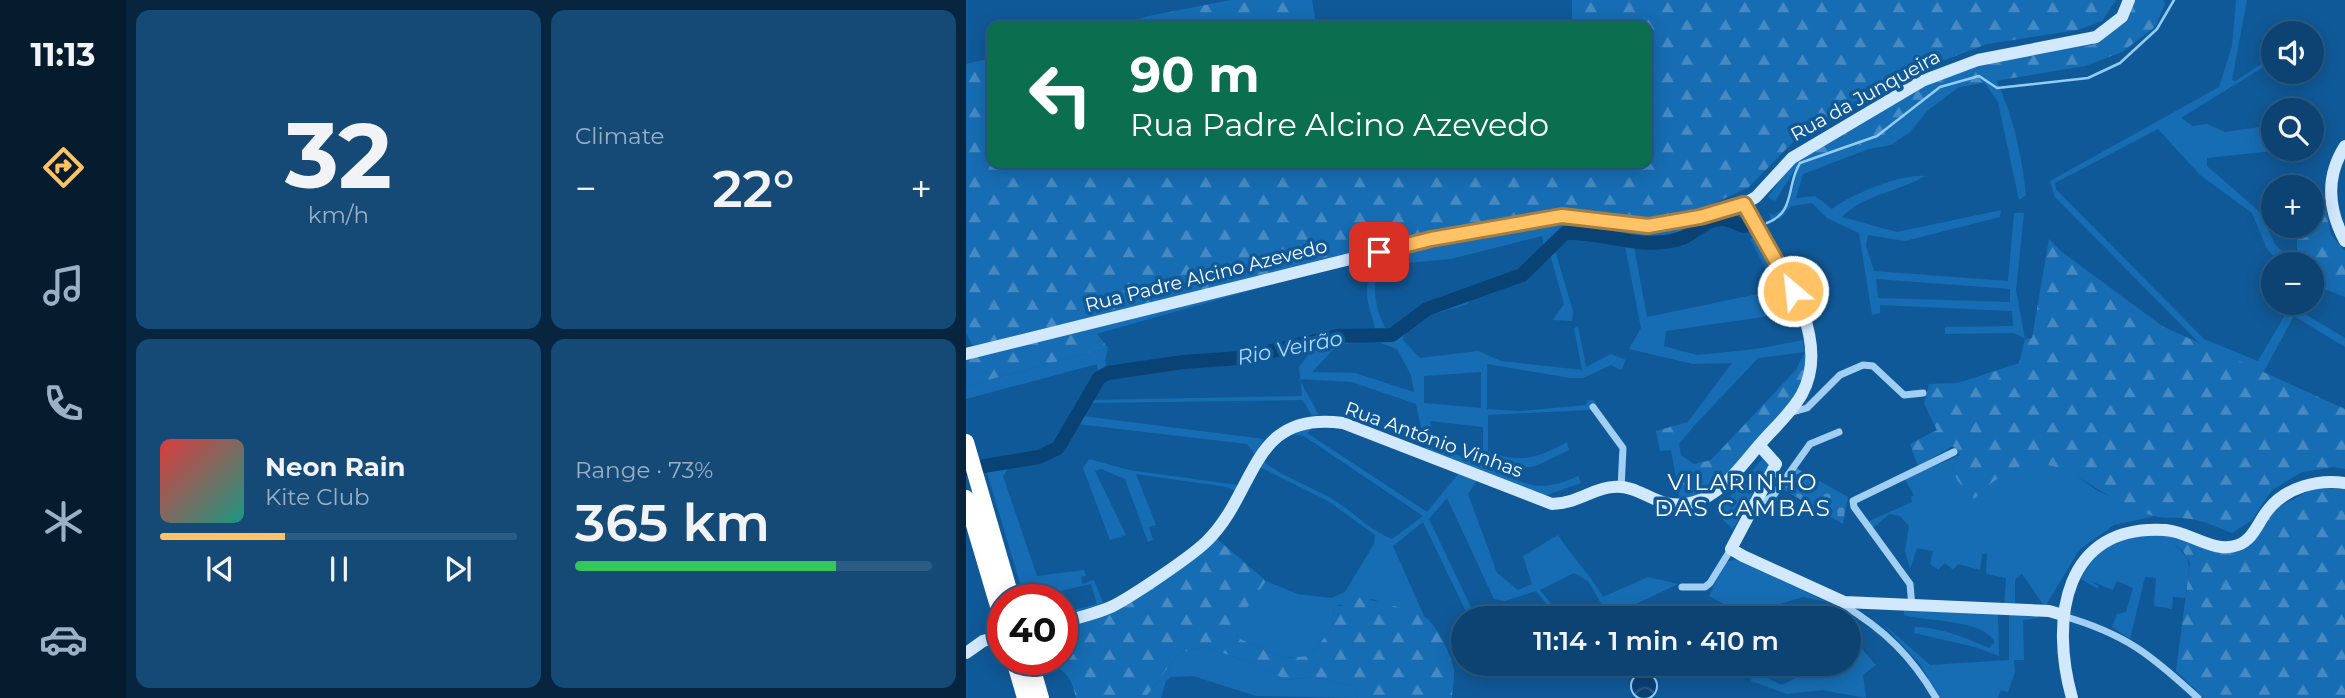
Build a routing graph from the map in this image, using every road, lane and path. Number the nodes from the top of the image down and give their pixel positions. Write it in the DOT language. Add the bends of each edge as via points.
graph roads {
  1 [pos="2129,0"];
  2 [pos="2345,146"];
  3 [pos="1744,204"];
  4 [pos="2345,241"];
  5 [pos="966,354"];
  6 [pos="1923,393"];
  7 [pos="1593,407"];
  8 [pos="1786,414"];
  9 [pos="1839,432"];
  10 [pos="966,442"];
  11 [pos="1759,445"];
  12 [pos="1954,453"];
  13 [pos="2345,483"];
  14 [pos="1621,488"];
  15 [pos="966,498"];
  16 [pos="1757,500"];
  17 [pos="1731,549"];
  18 [pos="991,584"];
  19 [pos="1007,584"];
  20 [pos="1682,587"];
  21 [pos="1833,599"];
  22 [pos="1912,607"];
  23 [pos="2063,615"];
  24 [pos="1078,617"];
  25 [pos="987,640"];
  26 [pos="966,653"];
  27 [pos="1023,675"];
  28 [pos="1032,675"];
  29 [pos="1035,696"];
  30 [pos="1936,698"];
  31 [pos="2072,698"];
  32 [pos="2198,698"];
  1 -- 3 [label="main road, Rua da Junqueira" via="2122,17 2096,37 1978,60 1922,81 1792,158"];
  2 -- 4 [label="main road" via="2330,184"];
  3 -- 5 [label="main road, Rua Padre Alcino Azevedo" via="1648,226 1562,216 1431,239"];
  3 -- 8 [label="main road" via="1805,316 1811,338 1810,374 1802,395"];
  6 -- 8 [label="street" via="1904,394 1873,366 1863,365 1840,375 1807,408"];
  7 -- 14 [label="street" via="1623,448"];
  8 -- 11 [label="main road"];
  9 -- 16 [label="street" via="1810,444 1773,496"];
  10 -- 19 [label="highway"];
  11 -- 14 [label="main road" via="1719,489 1695,502 1667,506"];
  11 -- 16 [label="main road" via="1776,464"];
  12 -- 22 [label="street" via="1853,501 1910,584"];
  13 -- 23 [label="main road" via="2324,481 2289,494 2269,508 2250,538 2234,546 2217,546 2168,530 2129,534 2102,543 2071,583"];
  14 -- 24 [label="main road, Rua António Vinhas" via="1572,503 1552,504 1343,423 1319,420 1290,426 1271,441 1205,543 1112,606"];
  15 -- 18 [label="highway"];
  16 -- 17 [label="main road"];
  17 -- 20 [label="street" via="1705,587"];
  17 -- 21 [label="main road"];
  21 -- 22 [label="main road"];
  21 -- 30 [label="street" via="1870,621 1917,665"];
  22 -- 23 [label="main road"];
  23 -- 31 [label="main road" via="2065,666"];
  23 -- 32 [label="street" via="2098,626 2148,652"];
  25 -- 26 [label="main road"];
  27 -- 29 [label="highway"];
  28 -- 29 [label="highway"];
}
